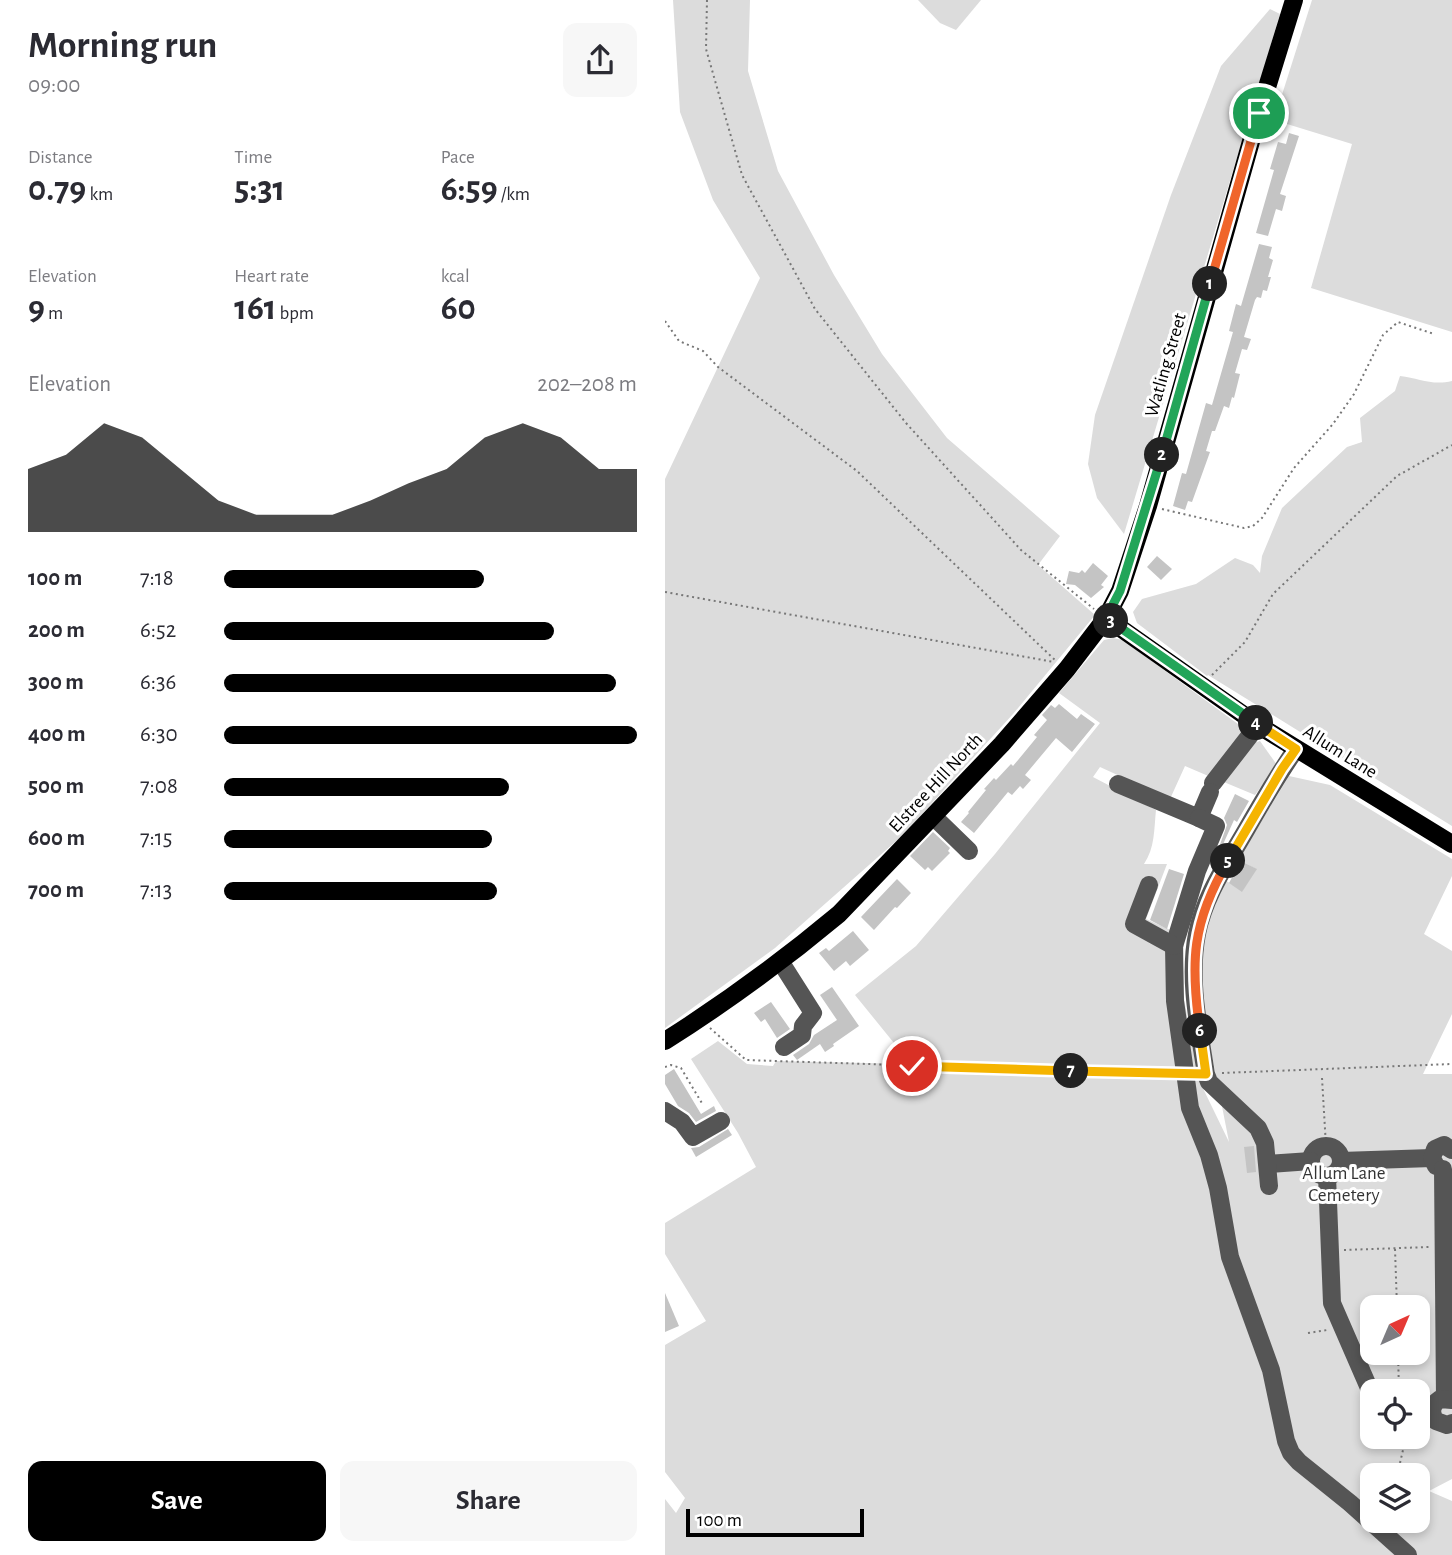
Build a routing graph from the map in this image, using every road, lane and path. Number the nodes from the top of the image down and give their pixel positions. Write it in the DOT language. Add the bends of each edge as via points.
graph roads {
  1 [pos="707,0"];
  2 [pos="1294,0"];
  3 [pos="665,321"];
  4 [pos="1434,334"];
  5 [pos="1452,445"];
  6 [pos="1148,506"];
  7 [pos="665,592"];
  8 [pos="1106,618"];
  9 [pos="1211,676"];
  10 [pos="1258,725"];
  11 [pos="1296,749"];
  12 [pos="1118,784"];
  13 [pos="934,817"];
  14 [pos="1199,818"];
  15 [pos="1452,844"];
  16 [pos="969,851"];
  17 [pos="1149,885"];
  18 [pos="1174,946"];
  19 [pos="779,961"];
  20 [pos="705,1023"];
  21 [pos="665,1041"];
  22 [pos="784,1047"];
  23 [pos="1452,1064"];
  24 [pos="665,1067"];
  25 [pos="1187,1074"];
  26 [pos="1206,1074"];
  27 [pos="1322,1077"];
  28 [pos="703,1105"];
  29 [pos="665,1111"];
  30 [pos="721,1121"];
  31 [pos="1326,1146"];
  32 [pos="1452,1150"];
  33 [pos="1311,1161"];
  34 [pos="1341,1161"];
  35 [pos="1268,1164"];
  36 [pos="1442,1164"];
  37 [pos="1327,1176"];
  38 [pos="1269,1186"];
  39 [pos="1444,1247"];
  40 [pos="1395,1248"];
  41 [pos="1329,1251"];
  42 [pos="1397,1295"];
  43 [pos="1342,1328"];
  44 [pos="1308,1333"];
  45 [pos="1365,1379"];
  46 [pos="1437,1404"];
  47 [pos="1452,1423"];
  48 [pos="1403,1449"];
  49 [pos="1400,1463"];
  50 [pos="1408,1555"];
  1 -- 8 [label="path" via="706,49 742,176 815,309 907,423 1021,550"];
  2 -- 6 [label="main road, Watling Street"];
  3 -- 7 [label="path" via="679,341 703,351 857,471 1058,663"];
  4 -- 6 [label="path" via="1398,322 1390,327 1355,394 1253,526 1244,528"];
  5 -- 9 [label="path" via="1397,476 1273,594 1245,642"];
  6 -- 8 [label="main road, Watling Street" via="1120,591"];
  8 -- 10 [label="main road, Allum Lane"];
  8 -- 13 [label="main road, Elstree Hill North" via="1067,669"];
  10 -- 11 [label="main road, Allum Lane"];
  10 -- 14 [label="street" via="1212,788"];
  11 -- 15 [label="main road, Allum Lane"];
  11 -- 26 [label="street" via="1210,891 1197,933 1193,989"];
  12 -- 14 [label="street"];
  13 -- 16 [label="street"];
  13 -- 19 [label="main road, Elstree Hill North" via="839,914"];
  14 -- 18 [label="street" via="1216,826"];
  17 -- 18 [label="street" via="1133,924"];
  18 -- 25 [label="street" via="1175,1001"];
  19 -- 21 [label="main road, Elstree Hill North"];
  19 -- 22 [label="street" via="813,1013 802,1035"];
  20 -- 25 [label="path" via="746,1060"];
  23 -- 26 [label="path"];
  24 -- 28 [label="path" via="681,1068"];
  25 -- 50 [label="street" via="1190,1108 1219,1188 1230,1257 1271,1370 1291,1453"];
  26 -- 35 [label="street" via="1258,1128"];
  27 -- 31 [label="path"];
  29 -- 30 [label="street" via="682,1122 693,1137"];
  31 -- 33 [label="street" via="1315,1151"];
  31 -- 34 [label="street" via="1336,1150"];
  32 -- 36 [label="street" via="1444,1145 1435,1149"];
  33 -- 35 [label="street"];
  33 -- 37 [label="street" via="1316,1172"];
  34 -- 36 [label="street"];
  34 -- 37 [label="street" via="1337,1171"];
  35 -- 38 [label="street"];
  36 -- 39 [label="street"];
  37 -- 41 [label="street"];
  39 -- 40 [label="path"];
  39 -- 46 [label="street"];
  40 -- 41 [label="path"];
  40 -- 42 [label="path"];
  41 -- 43 [label="street" via="1332,1303"];
  43 -- 44 [label="path"];
  43 -- 45 [label="street"];
  46 -- 47 [label="street" via="1436,1421"];
  48 -- 49 [label="path"];
}
